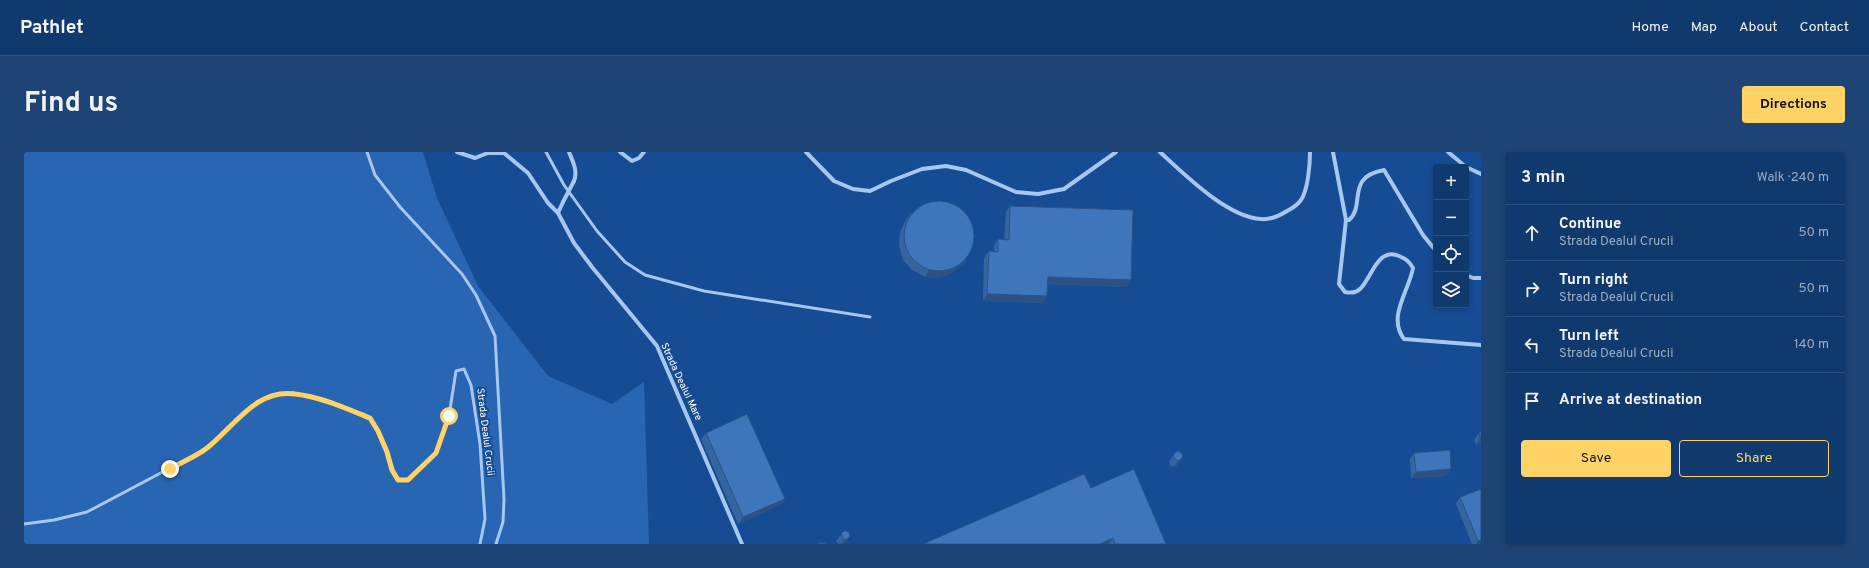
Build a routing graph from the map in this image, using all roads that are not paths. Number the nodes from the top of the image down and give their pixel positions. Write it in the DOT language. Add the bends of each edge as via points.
graph roads {
  1 [pos="367,152"];
  2 [pos="457,152"];
  3 [pos="546,152"];
  4 [pos="569,152"];
  5 [pos="620,152"];
  6 [pos="644,152"];
  7 [pos="806,152"];
  8 [pos="1116,152"];
  9 [pos="1160,152"];
  10 [pos="1310,152"];
  11 [pos="1333,152"];
  12 [pos="1448,152"];
  13 [pos="1462,164"];
  14 [pos="1469,168"];
  15 [pos="1481,174"];
  16 [pos="558,213"];
  17 [pos="1346,220"];
  18 [pos="1433,248"];
  19 [pos="1469,276"];
  20 [pos="1481,278"];
  21 [pos="870,317"];
  22 [pos="1481,344"];
  23 [pos="24,524"];
  24 [pos="480,544"];
  25 [pos="496,544"];
  26 [pos="742,544"];
  1 -- 25 [label="lane, Strada Dealul Crucii" via="375,175 400,207 462,274 476,295 495,336 504,499 503,522"];
  2 -- 16 [label="street" via="474,158 488,153 504,153 528,172 548,203"];
  3 -- 21 [label="lane" via="564,184 597,231 624,262 645,275 704,291"];
  4 -- 16 [label="street, bridge" via="576,176"];
  5 -- 6 [label="street" via="632,161"];
  7 -- 8 [label="street" via="834,181 853,189 870,191 922,169 946,166 966,170 1016,192 1038,194 1064,189"];
  9 -- 10 [label="street" via="1203,191 1228,207 1261,219 1278,217 1301,200 1307,183"];
  11 -- 17 [label="street"];
  12 -- 13 [label="street"];
  14 -- 15 [label="street"];
  16 -- 26 [label="street, Strada Dealul Mare" via="574,243 657,346"];
  17 -- 18 [label="street" via="1353,217 1359,188 1367,176 1384,170"];
  17 -- 22 [label="street" via="1339,284 1345,292 1359,290 1379,262 1386,256 1396,254 1408,259 1413,268 1397,322 1404,339"];
  19 -- 20 [label="street"];
  23 -- 24 [label="lane, Strada Dealul Crucii" via="54,520 94,509 206,449 256,402 275,395 293,393 326,400 370,418 398,480 408,480 436,453 449,416 456,371 464,369 471,385 480,444 484,519"];
}
